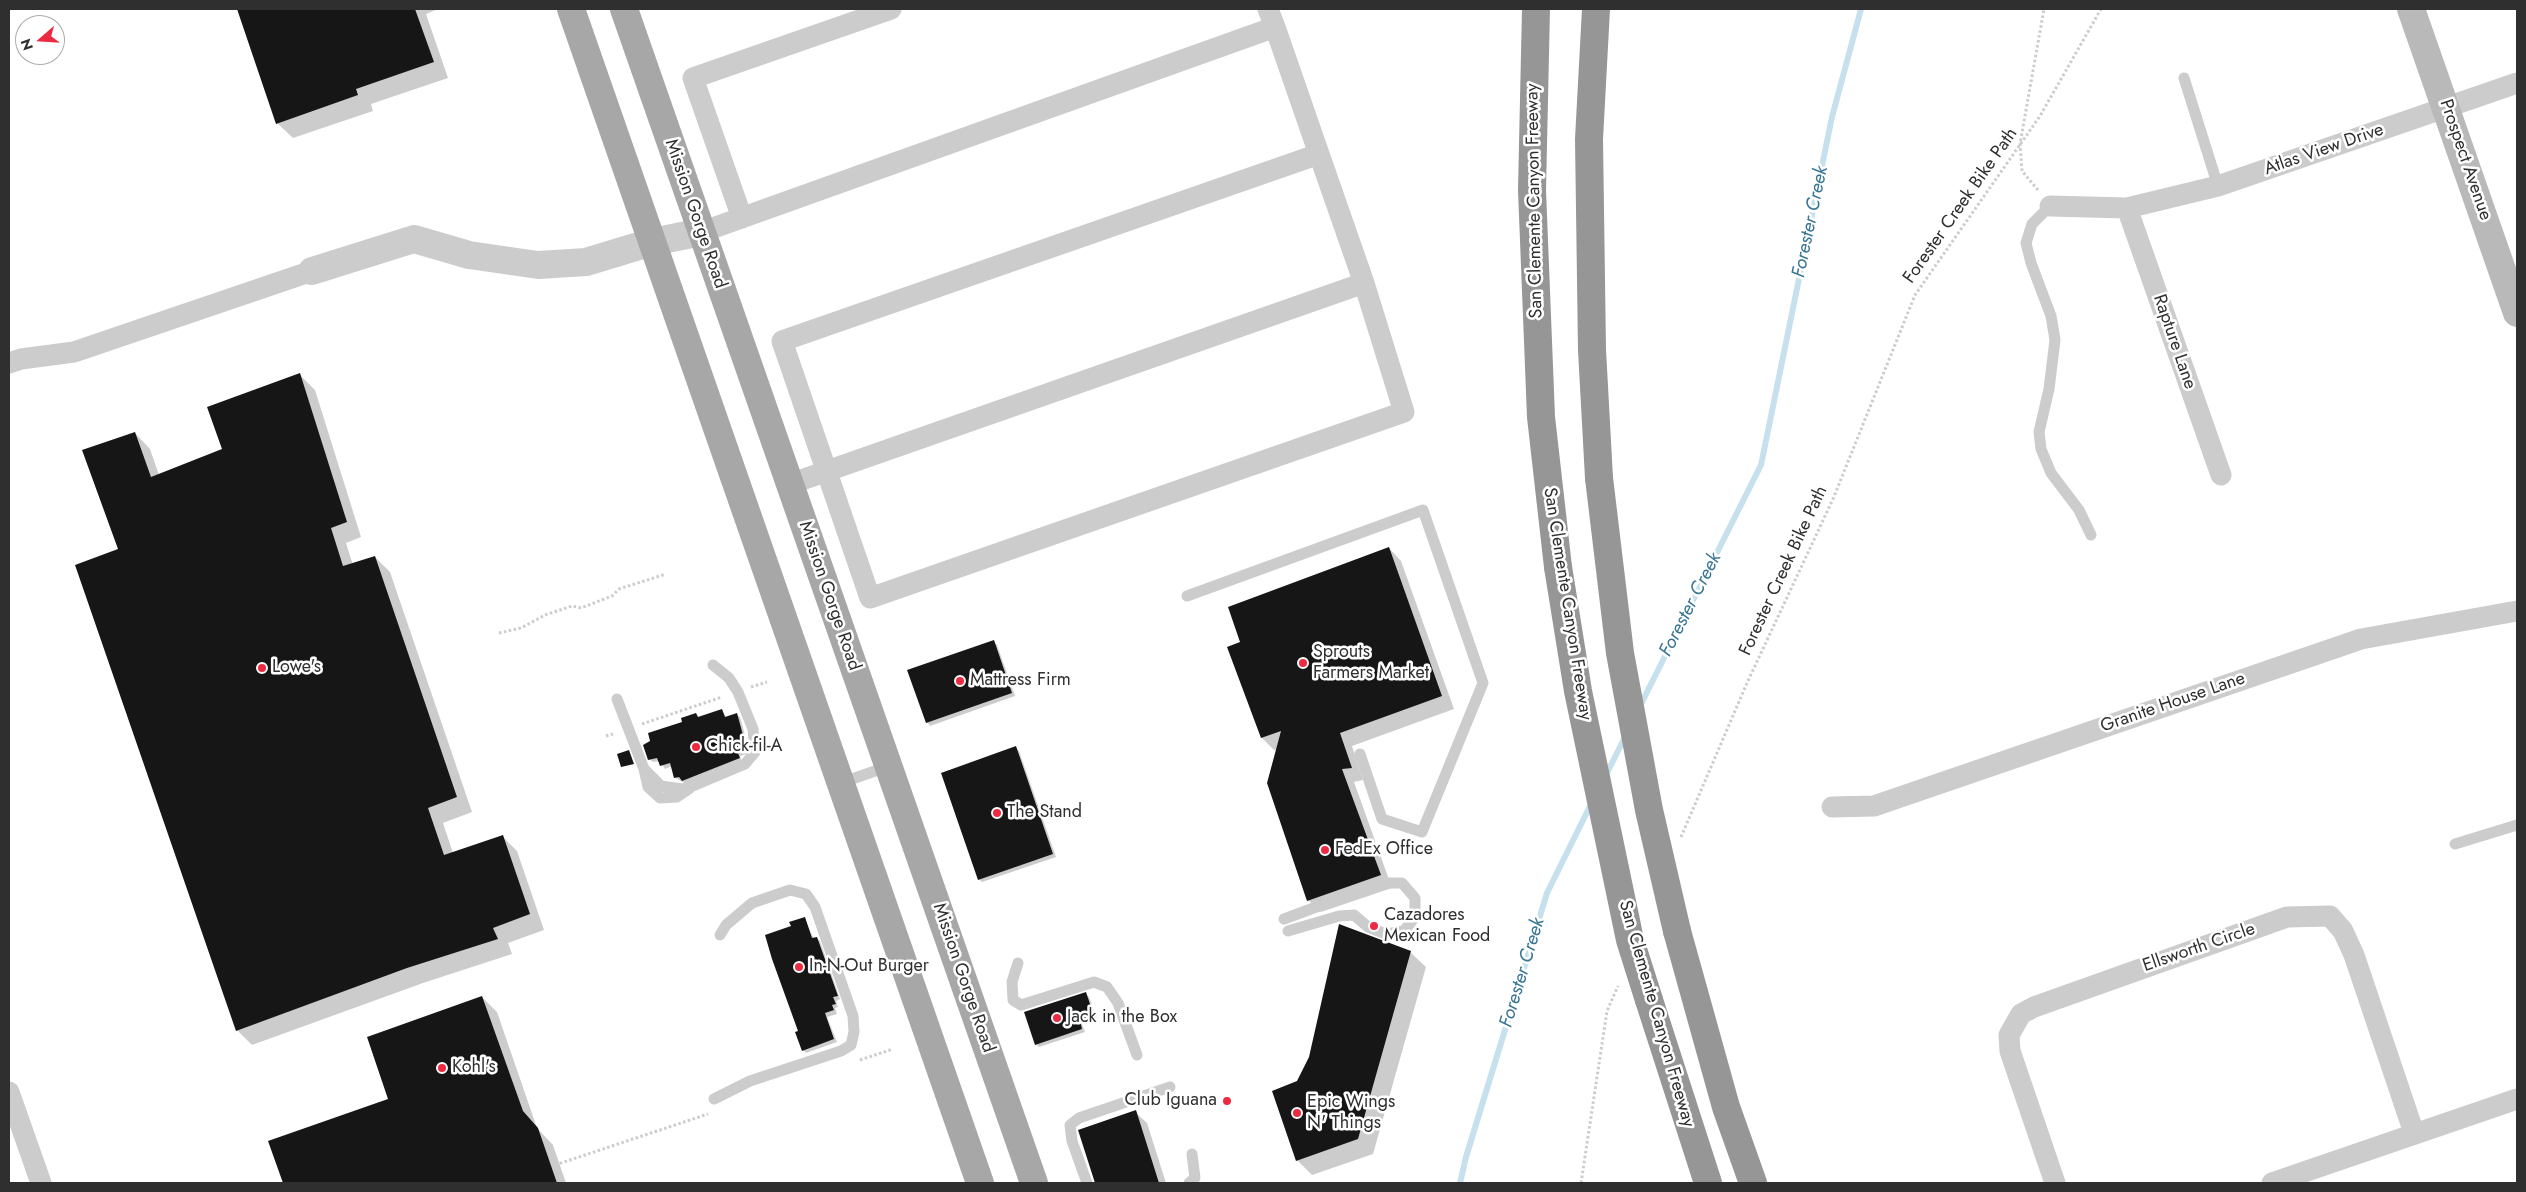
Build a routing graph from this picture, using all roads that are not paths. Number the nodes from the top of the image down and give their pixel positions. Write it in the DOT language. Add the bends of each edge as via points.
graph roads {
  1 [pos="571,9"];
  2 [pos="624,9"];
  3 [pos="891,9"];
  4 [pos="1536,9"];
  5 [pos="1596,9"];
  6 [pos="2411,9"];
  7 [pos="1272,18"];
  8 [pos="2184,78"];
  9 [pos="2517,83"];
  10 [pos="2447,108"];
  11 [pos="1319,154"];
  12 [pos="2218,186"];
  13 [pos="2050,206"];
  14 [pos="2127,208"];
  15 [pos="742,218"];
  16 [pos="702,232"];
  17 [pos="652,242"];
  18 [pos="312,271"];
  19 [pos="1364,283"];
  20 [pos="2517,312"];
  21 [pos="9,363"];
  22 [pos="828,472"];
  23 [pos="2220,475"];
  24 [pos="790,484"];
  25 [pos="2091,535"];
  26 [pos="1188,596"];
  27 [pos="2517,611"];
  28 [pos="713,665"];
  29 [pos="617,699"];
  30 [pos="1360,754"];
  31 [pos="889,766"];
  32 [pos="841,784"];
  33 [pos="1832,807"];
  34 [pos="2517,824"];
  35 [pos="2455,844"];
  36 [pos="1284,919"];
  37 [pos="1288,931"];
  38 [pos="720,935"];
  39 [pos="1018,963"];
  40 [pos="1137,1055"];
  41 [pos="1170,1086"];
  42 [pos="2517,1098"];
  43 [pos="714,1099"];
  44 [pos="10,1101"];
  45 [pos="2414,1132"];
  46 [pos="1192,1154"];
  47 [pos="41,1183"];
  48 [pos="980,1183"];
  49 [pos="1034,1183"];
  50 [pos="1087,1183"];
  51 [pos="1189,1183"];
  52 [pos="1708,1183"];
  53 [pos="1753,1183"];
  54 [pos="2055,1183"];
  55 [pos="2272,1183"];
  1 -- 17 [label="main road"];
  2 -- 16 [label="main road, Mission Gorge Road"];
  3 -- 15 [label="street" via="693,78"];
  4 -- 52 [label="highway, San Clemente Canyon Freeway, bridge" via="1532,190 1540,397 1558,567 1578,691 1630,940"];
  5 -- 53 [label="highway, bridge" via="1589,139 1592,350 1599,478 1620,653 1649,810 1677,931 1726,1107"];
  6 -- 10 [label="main road, Prospect Avenue"];
  7 -- 11 [label="street"];
  7 -- 15 [label="street"];
  8 -- 12 [label="lane"];
  9 -- 10 [label="street, Atlas View Drive"];
  10 -- 12 [label="street, Atlas View Drive"];
  10 -- 20 [label="main road, Prospect Avenue"];
  11 -- 19 [label="street"];
  11 -- 22 [label="street" via="782,341"];
  12 -- 14 [label="street, Atlas View Drive"];
  13 -- 14 [label="street, Atlas View Drive"];
  13 -- 25 [label="lane" via="2032,224 2026,243 2055,340 2039,432 2040,449 2051,473 2080,510"];
  14 -- 23 [label="street, Rapture Lane"];
  15 -- 16 [label="street"];
  16 -- 17 [label="street"];
  16 -- 24 [label="main road, Mission Gorge Road"];
  17 -- 18 [label="street" via="586,262 538,265 468,255 414,239"];
  17 -- 32 [label="main road"];
  18 -- 21 [label="street" via="74,352"];
  19 -- 22 [label="street"];
  19 -- 22 [label="street" via="1404,412 870,598"];
  22 -- 24 [label="street"];
  24 -- 31 [label="main road, Mission Gorge Road"];
  26 -- 30 [label="lane" via="1423,510 1483,683 1422,832 1382,819"];
  27 -- 33 [label="street, Granite House Lane" via="2361,639 1874,806"];
  28 -- 29 [label="lane" via="729,678 738,692 753,729 755,752 745,764 693,786 677,797 660,798 648,787"];
  31 -- 32 [label="lane"];
  31 -- 49 [label="main road, Mission Gorge Road"];
  32 -- 48 [label="main road"];
  34 -- 35 [label="lane"];
  36 -- 37 [label="lane" via="1381,883 1402,883 1415,898 1415,917 1404,931 1386,934 1368,927 1354,915 1339,916"];
  38 -- 43 [label="lane" via="726,925 752,903 790,890 806,894 815,908 853,1016 854,1032 851,1045 841,1051 750,1082"];
  39 -- 40 [label="lane" via="1012,982 1013,1000 1021,1006 1094,982 1107,987 1118,1003"];
  41 -- 50 [label="lane" via="1080,1118 1070,1125 1072,1141"];
  42 -- 45 [label="street"];
  44 -- 47 [label="street"];
  45 -- 54 [label="street, Ellsworth Circle" via="2343,931 2330,916 2287,917 2021,1014 2012,1027 2010,1051"];
  45 -- 55 [label="street"];
  46 -- 51 [label="lane" via="1195,1178"];
}
